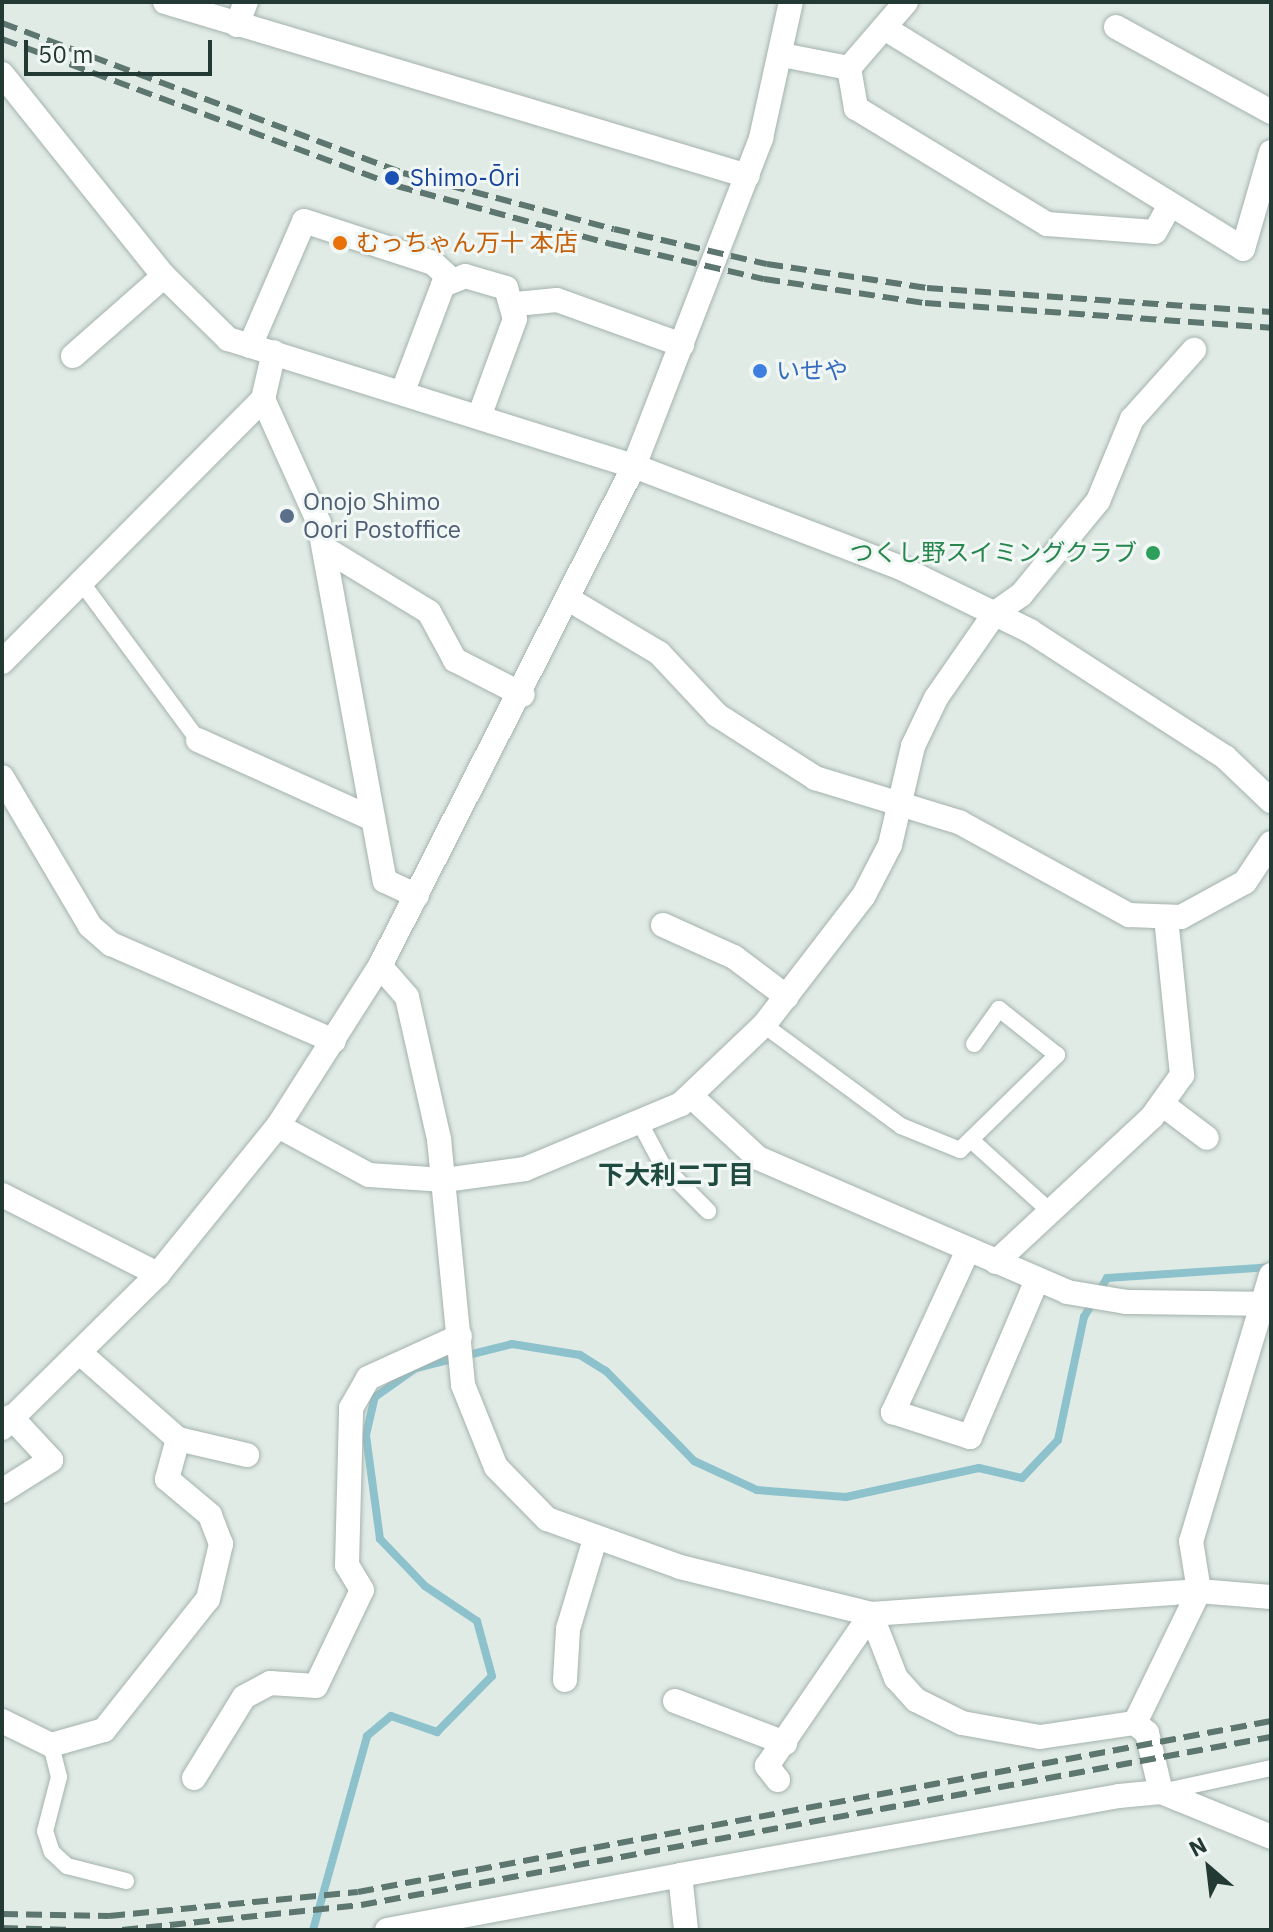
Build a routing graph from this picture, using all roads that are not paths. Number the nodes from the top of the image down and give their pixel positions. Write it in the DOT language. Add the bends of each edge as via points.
graph roads {
  1 [pos="165,2"];
  2 [pos="246,2"];
  3 [pos="791,2"];
  4 [pos="906,2"];
  5 [pos="237,25"];
  6 [pos="1116,27"];
  7 [pos="886,29"];
  8 [pos="782,55"];
  9 [pos="849,68"];
  10 [pos="2,74"];
  11 [pos="1271,112"];
  12 [pos="1271,152"];
  13 [pos="748,176"];
  14 [pos="1170,205"];
  15 [pos="164,276"];
  16 [pos="451,279"];
  17 [pos="516,304"];
  18 [pos="682,345"];
  19 [pos="262,349"];
  20 [pos="1194,350"];
  21 [pos="73,356"];
  22 [pos="403,391"];
  23 [pos="263,399"];
  24 [pos="480,414"];
  25 [pos="634,466"];
  26 [pos="324,548"];
  27 [pos="79,579"];
  28 [pos="570,600"];
  29 [pos="995,613"];
  30 [pos="2,662"];
  31 [pos="523,695"];
  32 [pos="198,740"];
  33 [pos="2,777"];
  34 [pos="1271,801"];
  35 [pos="900,802"];
  36 [pos="373,819"];
  37 [pos="1271,843"];
  38 [pos="417,896"];
  39 [pos="1166,917"];
  40 [pos="663,925"];
  41 [pos="380,966"];
  42 [pos="787,997"];
  43 [pos="764,1025"];
  44 [pos="334,1041"];
  45 [pos="974,1044"];
  46 [pos="691,1096"];
  47 [pos="1162,1104"];
  48 [pos="640,1123"];
  49 [pos="278,1126"];
  50 [pos="1207,1138"];
  51 [pos="971,1140"];
  52 [pos="445,1180"];
  53 [pos="2,1195"];
  54 [pos="708,1211"];
  55 [pos="1052,1213"];
  56 [pos="968,1250"];
  57 [pos="996,1262"];
  58 [pos="158,1274"];
  59 [pos="1037,1280"];
  60 [pos="1266,1291"];
  61 [pos="460,1336"];
  62 [pos="80,1353"];
  63 [pos="5,1418"];
  64 [pos="178,1439"];
  65 [pos="247,1455"];
  66 [pos="2,1491"];
  67 [pos="595,1539"];
  68 [pos="1199,1591"];
  69 [pos="1271,1597"];
  70 [pos="871,1614"];
  71 [pos="565,1680"];
  72 [pos="675,1701"];
  73 [pos="2,1721"];
  74 [pos="1135,1723"];
  75 [pos="785,1743"];
  76 [pos="51,1745"];
  77 [pos="1271,1768"];
  78 [pos="194,1778"];
  79 [pos="778,1780"];
  80 [pos="1161,1792"];
  81 [pos="1271,1837"];
  82 [pos="680,1875"];
  83 [pos="126,1881"];
  84 [pos="387,1930"];
  85 [pos="686,1930"];
  1 -- 5 [label="street"];
  2 -- 5 [label="street"];
  3 -- 8 [label="street"];
  4 -- 7 [label="street"];
  5 -- 13 [label="street"];
  6 -- 11 [label="street"];
  7 -- 9 [label="street"];
  7 -- 14 [label="street"];
  8 -- 9 [label="street"];
  8 -- 13 [label="street"];
  9 -- 14 [label="street" via="856,108 1047,224 1155,232"];
  10 -- 15 [label="street"];
  12 -- 14 [label="street" via="1243,249"];
  13 -- 18 [label="street"];
  15 -- 19 [label="street" via="228,339"];
  15 -- 21 [label="street"];
  16 -- 17 [label="street" via="506,288"];
  16 -- 19 [label="street" via="433,263 304,221"];
  16 -- 22 [label="street" via="437,296"];
  17 -- 18 [label="street" via="557,300"];
  17 -- 24 [label="street"];
  18 -- 25 [label="street"];
  19 -- 22 [label="street"];
  19 -- 23 [label="street"];
  20 -- 29 [label="street" via="1132,419 1098,501 1021,595"];
  22 -- 24 [label="street"];
  23 -- 26 [label="street" via="308,491"];
  23 -- 27 [label="street"];
  24 -- 25 [label="street"];
  25 -- 28 [label="street"];
  25 -- 29 [label="street" via="901,568"];
  26 -- 31 [label="street" via="429,612 455,660"];
  26 -- 36 [label="street"];
  27 -- 30 [label="street"];
  27 -- 32 [label="lane"];
  28 -- 31 [label="street"];
  28 -- 35 [label="street" via="659,653 717,715 815,778"];
  29 -- 34 [label="street" via="1225,757"];
  29 -- 35 [label="street" via="936,698 913,746"];
  31 -- 38 [label="street"];
  32 -- 36 [label="street"];
  33 -- 44 [label="street" via="90,926 111,944"];
  35 -- 39 [label="street" via="986,836 1085,897 1129,915"];
  35 -- 42 [label="street" via="890,845 864,895"];
  36 -- 38 [label="street" via="385,881"];
  37 -- 39 [label="street" via="1245,882 1181,917"];
  38 -- 41 [label="street"];
  39 -- 47 [label="street" via="1182,1075"];
  40 -- 42 [label="street" via="734,957"];
  41 -- 44 [label="street"];
  41 -- 52 [label="street" via="407,997"];
  42 -- 43 [label="street"];
  43 -- 46 [label="street"];
  43 -- 51 [label="lane" via="901,1126 960,1150"];
  44 -- 49 [label="street"];
  45 -- 51 [label="lane" via="999,1009 1057,1055"];
  46 -- 48 [label="street"];
  46 -- 56 [label="street" via="758,1158"];
  47 -- 50 [label="street"];
  47 -- 55 [label="street"];
  48 -- 52 [label="street" via="525,1169"];
  48 -- 54 [label="lane" via="663,1166"];
  49 -- 52 [label="street" via="369,1175"];
  49 -- 58 [label="street"];
  51 -- 55 [label="lane"];
  52 -- 61 [label="street"];
  53 -- 58 [label="street"];
  55 -- 57 [label="street"];
  56 -- 57 [label="street"];
  56 -- 59 [label="street" via="893,1412 970,1437"];
  57 -- 59 [label="street"];
  58 -- 62 [label="street"];
  59 -- 60 [label="street" via="1108,1300"];
  60 -- 68 [label="street" via="1191,1541"];
  61 -- 67 [label="street" via="463,1385 496,1467 547,1519"];
  61 -- 78 [label="street" via="368,1378 351,1424 347,1565 362,1590 316,1686 270,1683 244,1697"];
  62 -- 63 [label="street"];
  62 -- 64 [label="street"];
  63 -- 66 [label="street" via="51,1460"];
  64 -- 65 [label="street"];
  64 -- 76 [label="street" via="167,1479 210,1515 221,1544 208,1599 104,1730"];
  67 -- 70 [label="street"];
  67 -- 71 [label="street" via="568,1629"];
  68 -- 69 [label="street"];
  68 -- 70 [label="street"];
  68 -- 74 [label="street"];
  70 -- 74 [label="street" via="896,1678 916,1700 962,1723 1040,1737"];
  70 -- 75 [label="street"];
  72 -- 75 [label="street"];
  73 -- 76 [label="street"];
  74 -- 80 [label="street" via="1147,1733"];
  75 -- 79 [label="street" via="767,1766"];
  76 -- 83 [label="lane" via="59,1777 45,1831 52,1852 67,1866"];
  77 -- 80 [label="lane"];
  80 -- 81 [label="street"];
  80 -- 82 [label="street"];
  82 -- 84 [label="street"];
  82 -- 85 [label="street"];
}
